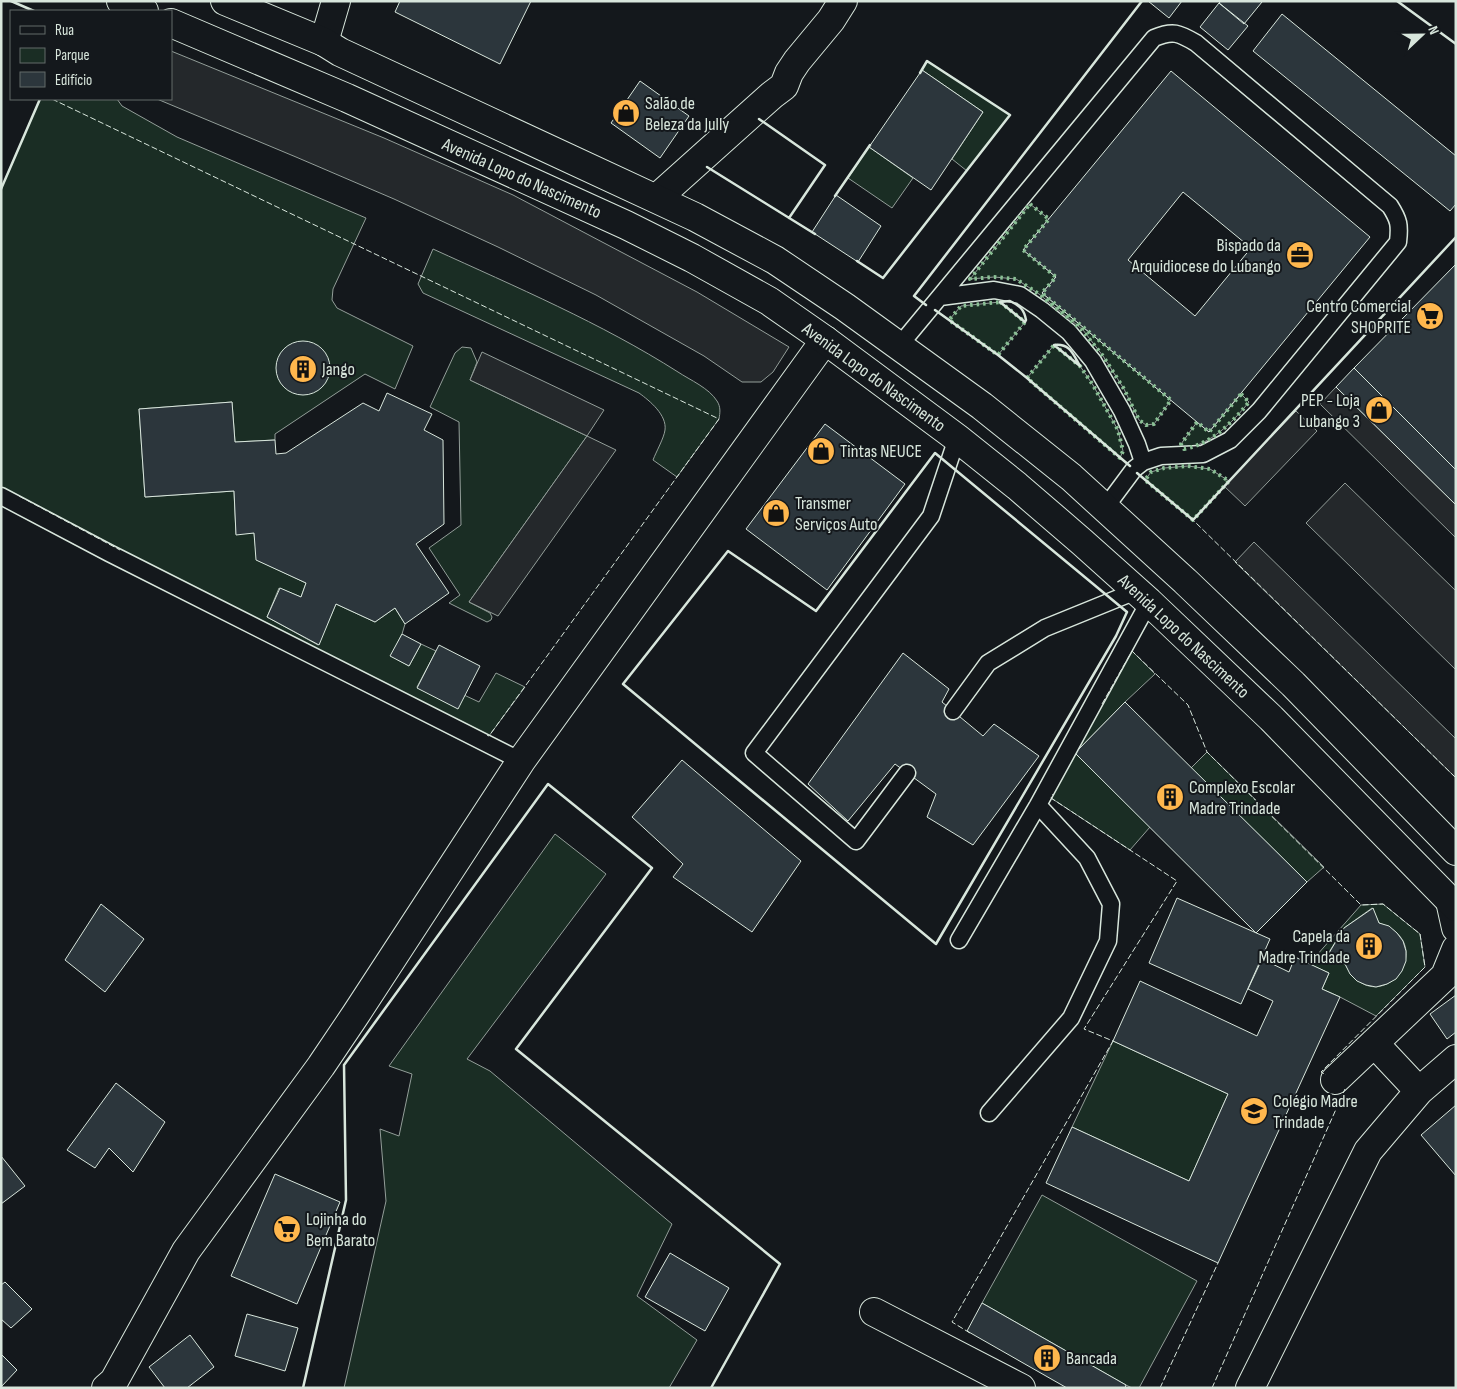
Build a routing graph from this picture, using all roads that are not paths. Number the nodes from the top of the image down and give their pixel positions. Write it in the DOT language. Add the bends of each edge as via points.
graph roads {
  1 [pos="121,1"];
  2 [pos="225,1"];
  3 [pos="336,1"];
  4 [pos="843,1"];
  5 [pos="142,10"];
  6 [pos="172,23"];
  7 [pos="324,42"];
  8 [pos="657,198"];
  9 [pos="940,297"];
  10 [pos="825,340"];
  11 [pos="899,346"];
  12 [pos="957,438"];
  13 [pos="1143,462"];
  14 [pos="1,496"];
  15 [pos="1105,508"];
  16 [pos="1143,597"];
  17 [pos="954,711"];
  18 [pos="521,761"];
  19 [pos="907,773"];
  20 [pos="1038,805"];
  21 [pos="1456,851"];
  22 [pos="1453,904"];
  23 [pos="1456,928"];
  24 [pos="959,940"];
  25 [pos="1456,949"];
  26 [pos="1374,1043"];
  27 [pos="1456,1059"];
  28 [pos="1335,1080"];
  29 [pos="1419,1091"];
  30 [pos="989,1113"];
  31 [pos="874,1312"];
  32 [pos="106,1388"];
  33 [pos="1021,1388"];
  34 [pos="1250,1388"];
  1 -- 5 [label="main road"];
  2 -- 7 [label="main road, Avenida Lopo do Nascimento"];
  3 -- 7 [label="main road"];
  4 -- 8 [label="main road" via="797,61 784,86"];
  6 -- 10 [label="main road, Avenida Lopo do Nascimento" via="347,98 626,225 769,301"];
  7 -- 8 [label="main road, Avenida Lopo do Nascimento"];
  8 -- 11 [label="main road, Avenida Lopo do Nascimento" via="775,260"];
  9 -- 11 [label="lane"];
  9 -- 13 [label="lane" via="994,290 1020,295 1042,310 1069,332 1092,361 1122,411"];
  9 -- 13 [label="lane" via="1154,38 1166,33 1182,34 1196,43 1390,206 1400,228 1398,242 1260,411 1230,440 1203,454 1161,456"];
  10 -- 12 [label="main road, Avenida Lopo do Nascimento"];
  10 -- 18 [label="main road"];
  11 -- 15 [label="main road, Avenida Lopo do Nascimento" via="982,406"];
  12 -- 16 [label="main road, Avenida Lopo do Nascimento" via="1017,486"];
  12 -- 19 [label="lane" via="931,516 754,753 856,841"];
  13 -- 15 [label="lane"];
  14 -- 18 [label="lane" via="117,558"];
  15 -- 21 [label="main road, Avenida Lopo do Nascimento" via="1293,684"];
  16 -- 17 [label="lane" via="1044,628 988,663"];
  16 -- 20 [label="lane"];
  16 -- 22 [label="main road, Avenida Lopo do Nascimento" via="1271,718"];
  18 -- 32 [label="main road" via="321,1066 186,1251 114,1381"];
  20 -- 24 [label="lane"];
  20 -- 30 [label="lane" via="1087,858 1112,904 1108,942 1070,1018"];
  22 -- 23 [label="main road"];
  25 -- 26 [label="main road" via="1445,976"];
  26 -- 28 [label="main road"];
  26 -- 29 [label="main road"];
  27 -- 29 [label="main road"];
  29 -- 34 [label="main road" via="1368,1151"];
  31 -- 33 [label="main road"];
}
